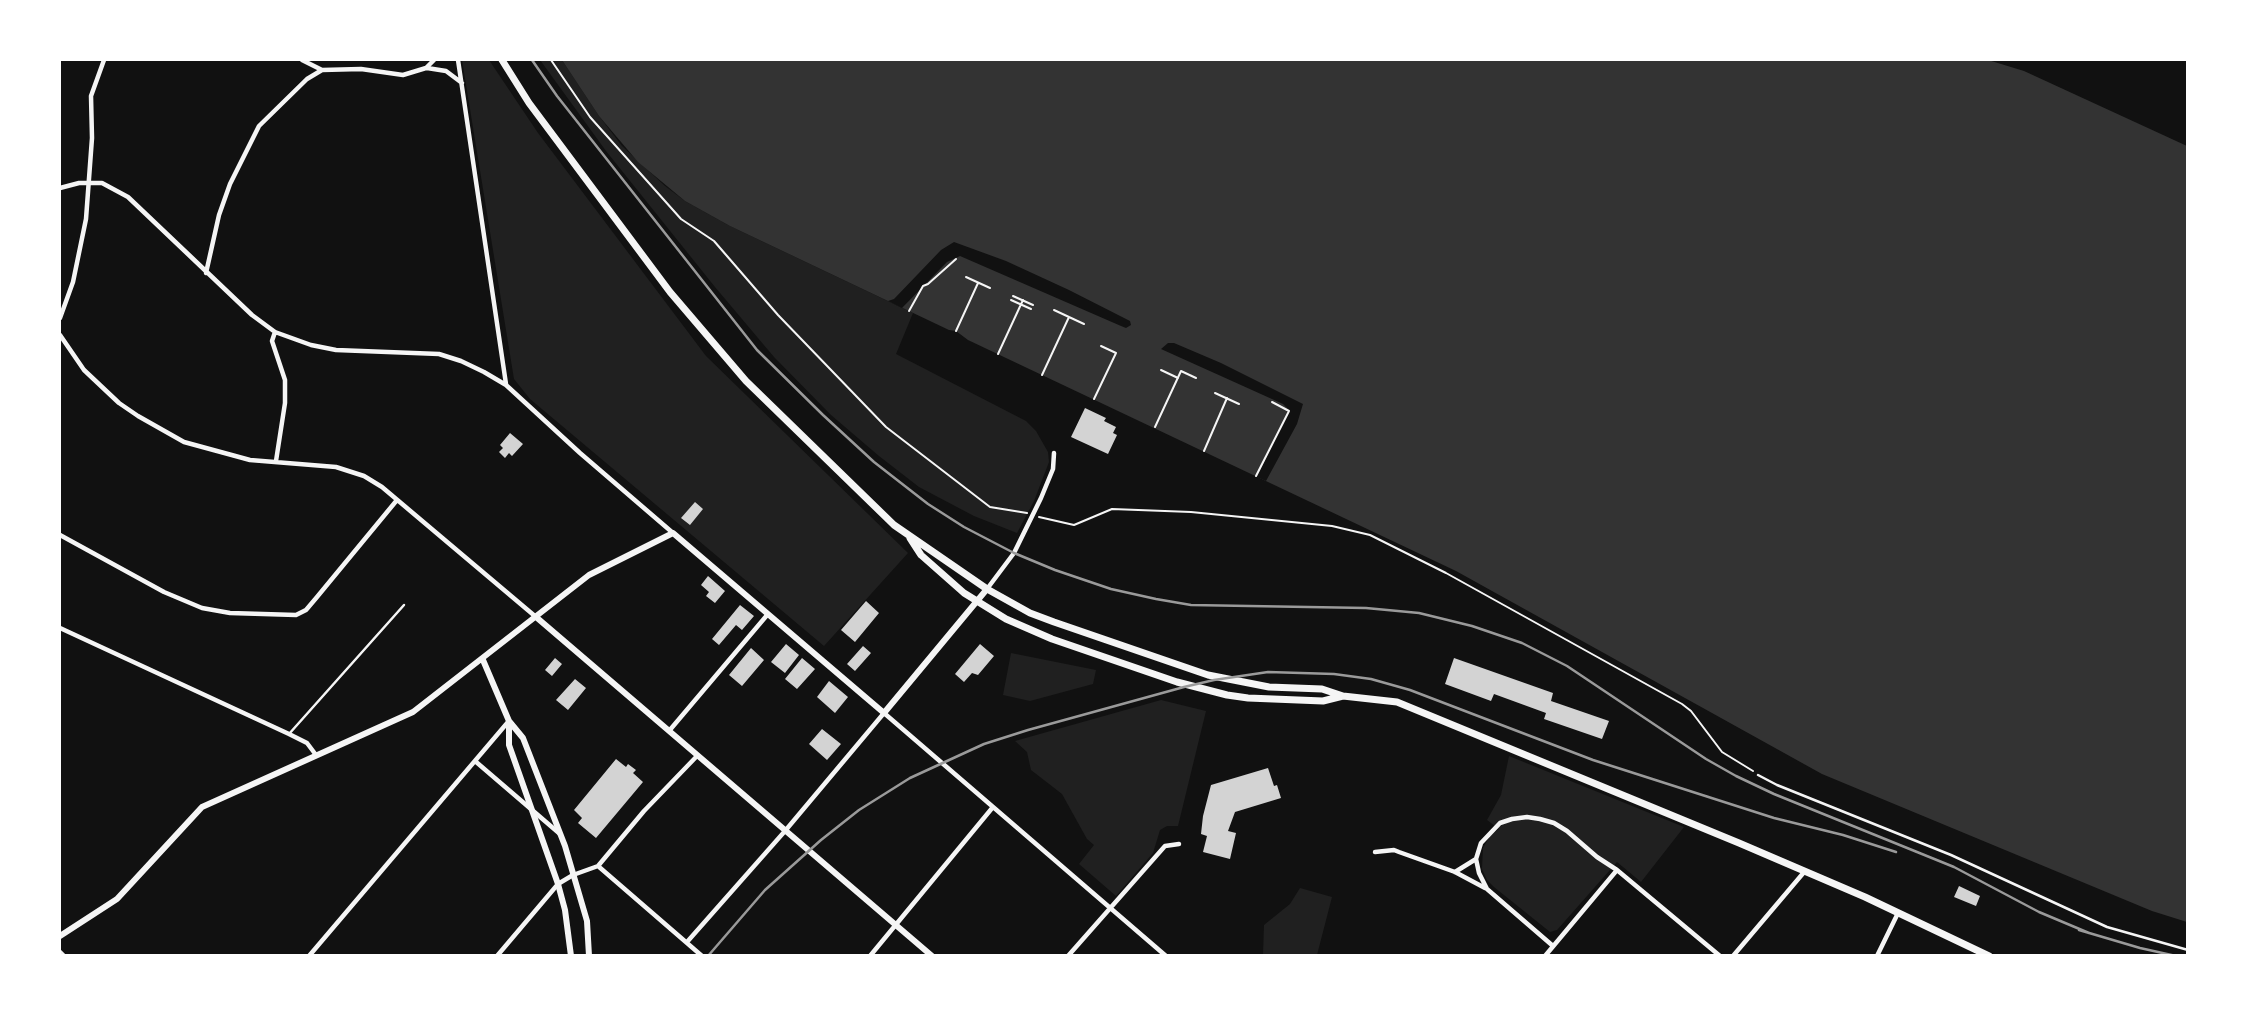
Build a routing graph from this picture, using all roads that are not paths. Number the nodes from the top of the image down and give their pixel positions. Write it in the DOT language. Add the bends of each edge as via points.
graph roads {
  1 [pos="104,60"];
  2 [pos="302,60"];
  3 [pos="434,60"];
  4 [pos="458,60"];
  5 [pos="502,60"];
  6 [pos="426,68"];
  7 [pos="322,70"];
  8 [pos="463,83"];
  9 [pos="89,183"];
  10 [pos="60,188"];
  11 [pos="206,273"];
  12 [pos="60,318"];
  13 [pos="275,332"];
  14 [pos="60,335"];
  15 [pos="506,385"];
  16 [pos="1054,453"];
  17 [pos="276,461"];
  18 [pos="397,500"];
  19 [pos="673,533"];
  20 [pos="60,534"];
  21 [pos="909,538"];
  22 [pos="987,589"];
  23 [pos="977,601"];
  24 [pos="404,605"];
  25 [pos="768,614"];
  26 [pos="536,617"];
  27 [pos="60,628"];
  28 [pos="483,660"];
  29 [pos="1343,696"];
  30 [pos="884,713"];
  31 [pos="509,721"];
  32 [pos="669,732"];
  33 [pos="289,734"];
  34 [pos="316,755"];
  35 [pos="697,756"];
  36 [pos="475,761"];
  37 [pos="1758,775"];
  38 [pos="993,807"];
  39 [pos="531,809"];
  40 [pos="785,831"];
  41 [pos="561,834"];
  42 [pos="1179,844"];
  43 [pos="1375,852"];
  44 [pos="1476,859"];
  45 [pos="598,866"];
  46 [pos="1618,870"];
  47 [pos="1455,872"];
  48 [pos="1805,872"];
  49 [pos="573,875"];
  50 [pos="558,884"];
  51 [pos="1487,889"];
  52 [pos="1110,908"];
  53 [pos="1898,913"];
  54 [pos="895,925"];
  55 [pos="60,936"];
  56 [pos="687,942"];
  57 [pos="1553,946"];
  58 [pos="2188,950"];
  59 [pos="60,952"];
  60 [pos="65,956"];
  61 [pos="309,956"];
  62 [pos="497,956"];
  63 [pos="571,956"];
  64 [pos="589,956"];
  65 [pos="702,956"];
  66 [pos="870,956"];
  67 [pos="932,956"];
  68 [pos="1068,956"];
  69 [pos="1166,956"];
  70 [pos="1545,956"];
  71 [pos="1720,956"];
  72 [pos="1733,956"];
  73 [pos="1877,956"];
  74 [pos="1989,956"];
  1 -- 9 [label="street" via="91,96"];
  2 -- 7 [label="street"];
  3 -- 6 [label="street"];
  4 -- 8 [label="street"];
  5 -- 21 [label="main road" via="537,114 710,342 780,416"];
  6 -- 7 [label="street" via="403,75"];
  6 -- 8 [label="street" via="446,71"];
  7 -- 11 [label="street" via="259,126 230,184"];
  8 -- 15 [label="street"];
  9 -- 10 [label="street"];
  9 -- 11 [label="street" via="102,183 128,197"];
  9 -- 12 [label="street" via="86,219"];
  11 -- 13 [label="street"];
  13 -- 15 [label="street" via="336,349 439,354"];
  13 -- 17 [label="street" via="272,341 285,380"];
  14 -- 17 [label="street" via="84,370 120,403 159,429 184,442 250,460"];
  15 -- 19 [label="street"];
  16 -- 22 [label="street" via="1053,468 1014,553"];
  17 -- 18 [label="street" via="336,467 364,476"];
  18 -- 20 [label="street" via="306,610 296,615 202,608"];
  18 -- 26 [label="street"];
  19 -- 25 [label="street"];
  19 -- 26 [label="street" via="589,575"];
  21 -- 22 [label="main road"];
  21 -- 23 [label="main road" via="939,572"];
  22 -- 23 [label="street"];
  22 -- 29 [label="main road" via="1030,613 1208,675 1269,687 1322,689"];
  23 -- 29 [label="main road" via="1052,639 1177,682 1248,698 1323,701"];
  23 -- 30 [label="street"];
  24 -- 33 [label="lane"];
  25 -- 30 [label="street"];
  25 -- 32 [label="street"];
  26 -- 28 [label="street"];
  26 -- 32 [label="street"];
  27 -- 33 [label="street"];
  28 -- 31 [label="street"];
  28 -- 34 [label="street" via="413,712"];
  29 -- 48 [label="main road" via="1397,702"];
  30 -- 38 [label="street"];
  30 -- 40 [label="street"];
  31 -- 36 [label="street"];
  31 -- 39 [label="street" via="509,745"];
  31 -- 41 [label="street" via="523,738"];
  32 -- 35 [label="street"];
  33 -- 34 [label="street" via="307,743"];
  34 -- 55 [label="street" via="202,807 117,899"];
  35 -- 40 [label="street"];
  35 -- 45 [label="street"];
  36 -- 39 [label="street"];
  36 -- 61 [label="street"];
  37 -- 58 [label="lane" via="1951,855 2107,927"];
  38 -- 52 [label="street"];
  38 -- 54 [label="street"];
  39 -- 41 [label="street"];
  39 -- 50 [label="street"];
  40 -- 54 [label="street"];
  40 -- 56 [label="street"];
  41 -- 49 [label="street"];
  42 -- 52 [label="street" via="1165,846"];
  43 -- 47 [label="street" via="1394,850"];
  44 -- 46 [label="street" via="1481,843 1500,823 1527,817 1554,823"];
  44 -- 47 [label="street"];
  44 -- 51 [label="street"];
  45 -- 49 [label="street"];
  45 -- 56 [label="street"];
  46 -- 57 [label="street"];
  46 -- 71 [label="street"];
  47 -- 51 [label="street"];
  48 -- 53 [label="main road"];
  48 -- 72 [label="street"];
  49 -- 50 [label="street"];
  49 -- 64 [label="street" via="587,921"];
  50 -- 62 [label="street"];
  50 -- 63 [label="street"];
  51 -- 57 [label="street"];
  52 -- 68 [label="street"];
  52 -- 69 [label="street"];
  53 -- 73 [label="street"];
  53 -- 74 [label="main road"];
  54 -- 66 [label="street"];
  54 -- 67 [label="street"];
  56 -- 65 [label="street"];
  57 -- 70 [label="street"];
  59 -- 60 [label="street"];
}
